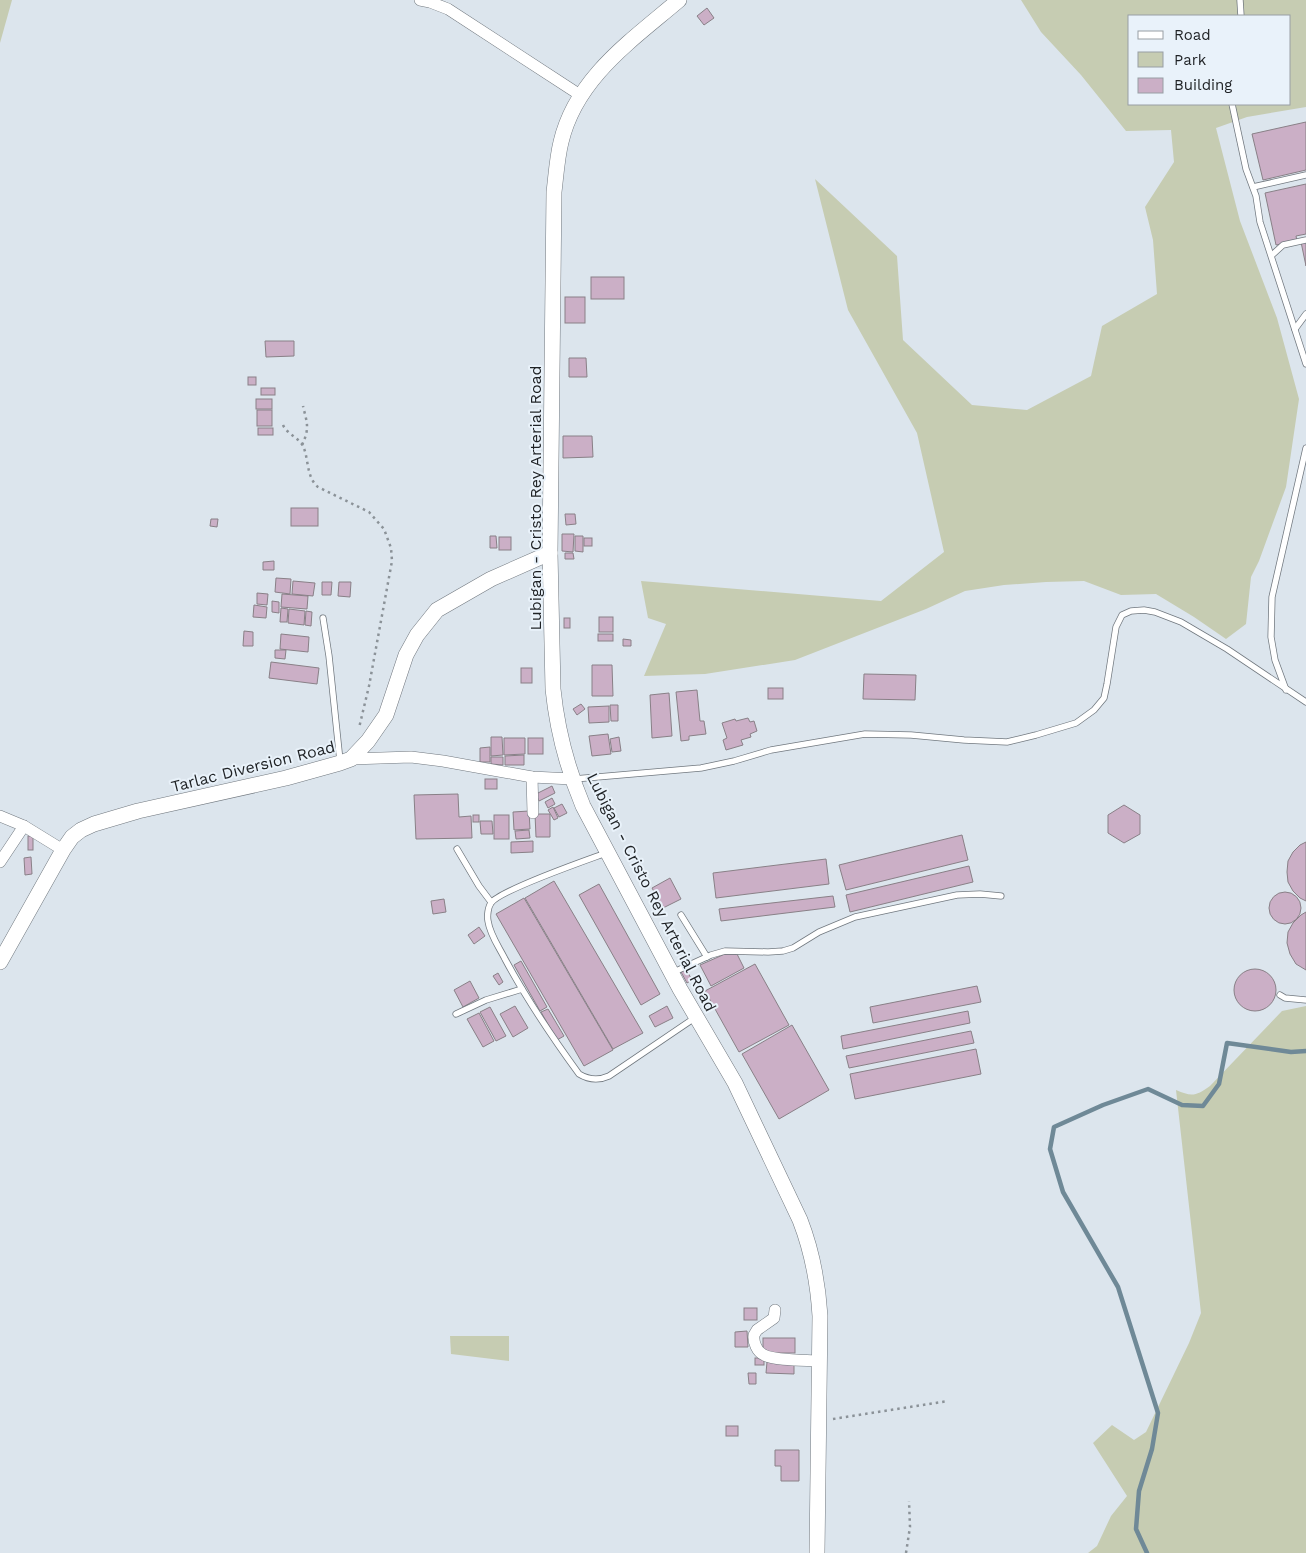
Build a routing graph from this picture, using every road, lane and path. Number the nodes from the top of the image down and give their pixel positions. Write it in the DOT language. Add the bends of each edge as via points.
graph roads {
  1 [pos="420,0"];
  2 [pos="679,0"];
  3 [pos="1240,0"];
  4 [pos="1241,15"];
  5 [pos="580,95"];
  6 [pos="1232,105"];
  7 [pos="1306,175"];
  8 [pos="1253,187"];
  9 [pos="1306,240"];
  10 [pos="1272,255"];
  11 [pos="1306,314"];
  12 [pos="1295,328"];
  13 [pos="1306,364"];
  14 [pos="303,406"];
  15 [pos="283,425"];
  16 [pos="302,445"];
  17 [pos="1306,448"];
  18 [pos="550,553"];
  19 [pos="323,618"];
  20 [pos="1286,690"];
  21 [pos="1306,702"];
  22 [pos="358,732"];
  23 [pos="346,761"];
  24 [pos="532,777"];
  25 [pos="572,779"];
  26 [pos="532,813"];
  27 [pos="0,816"];
  28 [pos="24,826"];
  29 [pos="457,849"];
  30 [pos="63,850"];
  31 [pos="608,852"];
  32 [pos="0,862"];
  33 [pos="1001,896"];
  34 [pos="492,902"];
  35 [pos="682,915"];
  36 [pos="707,957"];
  37 [pos="0,962"];
  38 [pos="672,974"];
  39 [pos="522,989"];
  40 [pos="1280,995"];
  41 [pos="1306,1000"];
  42 [pos="456,1014"];
  43 [pos="696,1017"];
  44 [pos="775,1310"];
  45 [pos="820,1361"];
  46 [pos="948,1402"];
  47 [pos="819,1421"];
  48 [pos="909,1501"];
  49 [pos="817,1553"];
  50 [pos="906,1553"];
  1 -- 5 [label="street" via="448,9"];
  2 -- 5 [label="main road, Lubigan - Cristo Rey Arterial Road" via="610,59"];
  3 -- 4 [label="lane"];
  5 -- 18 [label="main road, Lubigan - Cristo Rey Arterial Road" via="560,143 554,192"];
  6 -- 8 [label="lane"];
  7 -- 8 [label="lane"];
  8 -- 10 [label="lane" via="1260,222"];
  9 -- 10 [label="lane" via="1283,245"];
  10 -- 12 [label="lane"];
  11 -- 12 [label="lane"];
  12 -- 13 [label="lane"];
  14 -- 16 [label="path" via="307,434"];
  15 -- 16 [label="path"];
  16 -- 22 [label="path" via="312,482 369,512 384,530 390,548 392,561"];
  17 -- 20 [label="lane" via="1272,598 1271,637"];
  18 -- 23 [label="main road, Tarlac Diversion Road" via="492,579 436,610 416,635 406,655 386,715 368,741"];
  18 -- 25 [label="main road, Lubigan - Cristo Rey Arterial Road" via="554,703"];
  19 -- 23 [label="lane"];
  20 -- 21 [label="lane"];
  20 -- 25 [label="lane" via="1181,622 1155,612 1131,611 1122,615 1116,627 1104,698 1076,723 1007,742 866,734 771,750 702,768"];
  23 -- 24 [label="street" via="411,757"];
  23 -- 30 [label="main road, Tarlac Diversion Road" via="113,818 81,830"];
  24 -- 25 [label="street"];
  24 -- 26 [label="street"];
  25 -- 31 [label="main road, Lubigan - Cristo Rey Arterial Road"];
  27 -- 28 [label="street"];
  28 -- 30 [label="street"];
  28 -- 32 [label="street"];
  29 -- 34 [label="lane"];
  30 -- 37 [label="main road, Tarlac Diversion Road"];
  31 -- 34 [label="lane" via="536,879"];
  31 -- 38 [label="main road, Lubigan - Cristo Rey Arterial Road"];
  33 -- 36 [label="lane" via="958,895 856,917 783,951 726,951"];
  34 -- 39 [label="lane" via="488,913 490,929"];
  35 -- 36 [label="lane"];
  36 -- 38 [label="lane"];
  38 -- 43 [label="main road, Lubigan - Cristo Rey Arterial Road"];
  39 -- 42 [label="lane"];
  39 -- 43 [label="lane" via="546,1030 586,1079 609,1076"];
  40 -- 41 [label="lane"];
  43 -- 45 [label="main road, Lubigan - Cristo Rey Arterial Road" via="735,1083 809,1243 818,1290"];
  44 -- 45 [label="street" via="774,1318 754,1334 761,1354 789,1360"];
  45 -- 47 [label="main road, Lubigan - Cristo Rey Arterial Road"];
  46 -- 47 [label="path"];
  47 -- 49 [label="main road, Lubigan - Cristo Rey Arterial Road"];
  48 -- 50 [label="path"];
}
